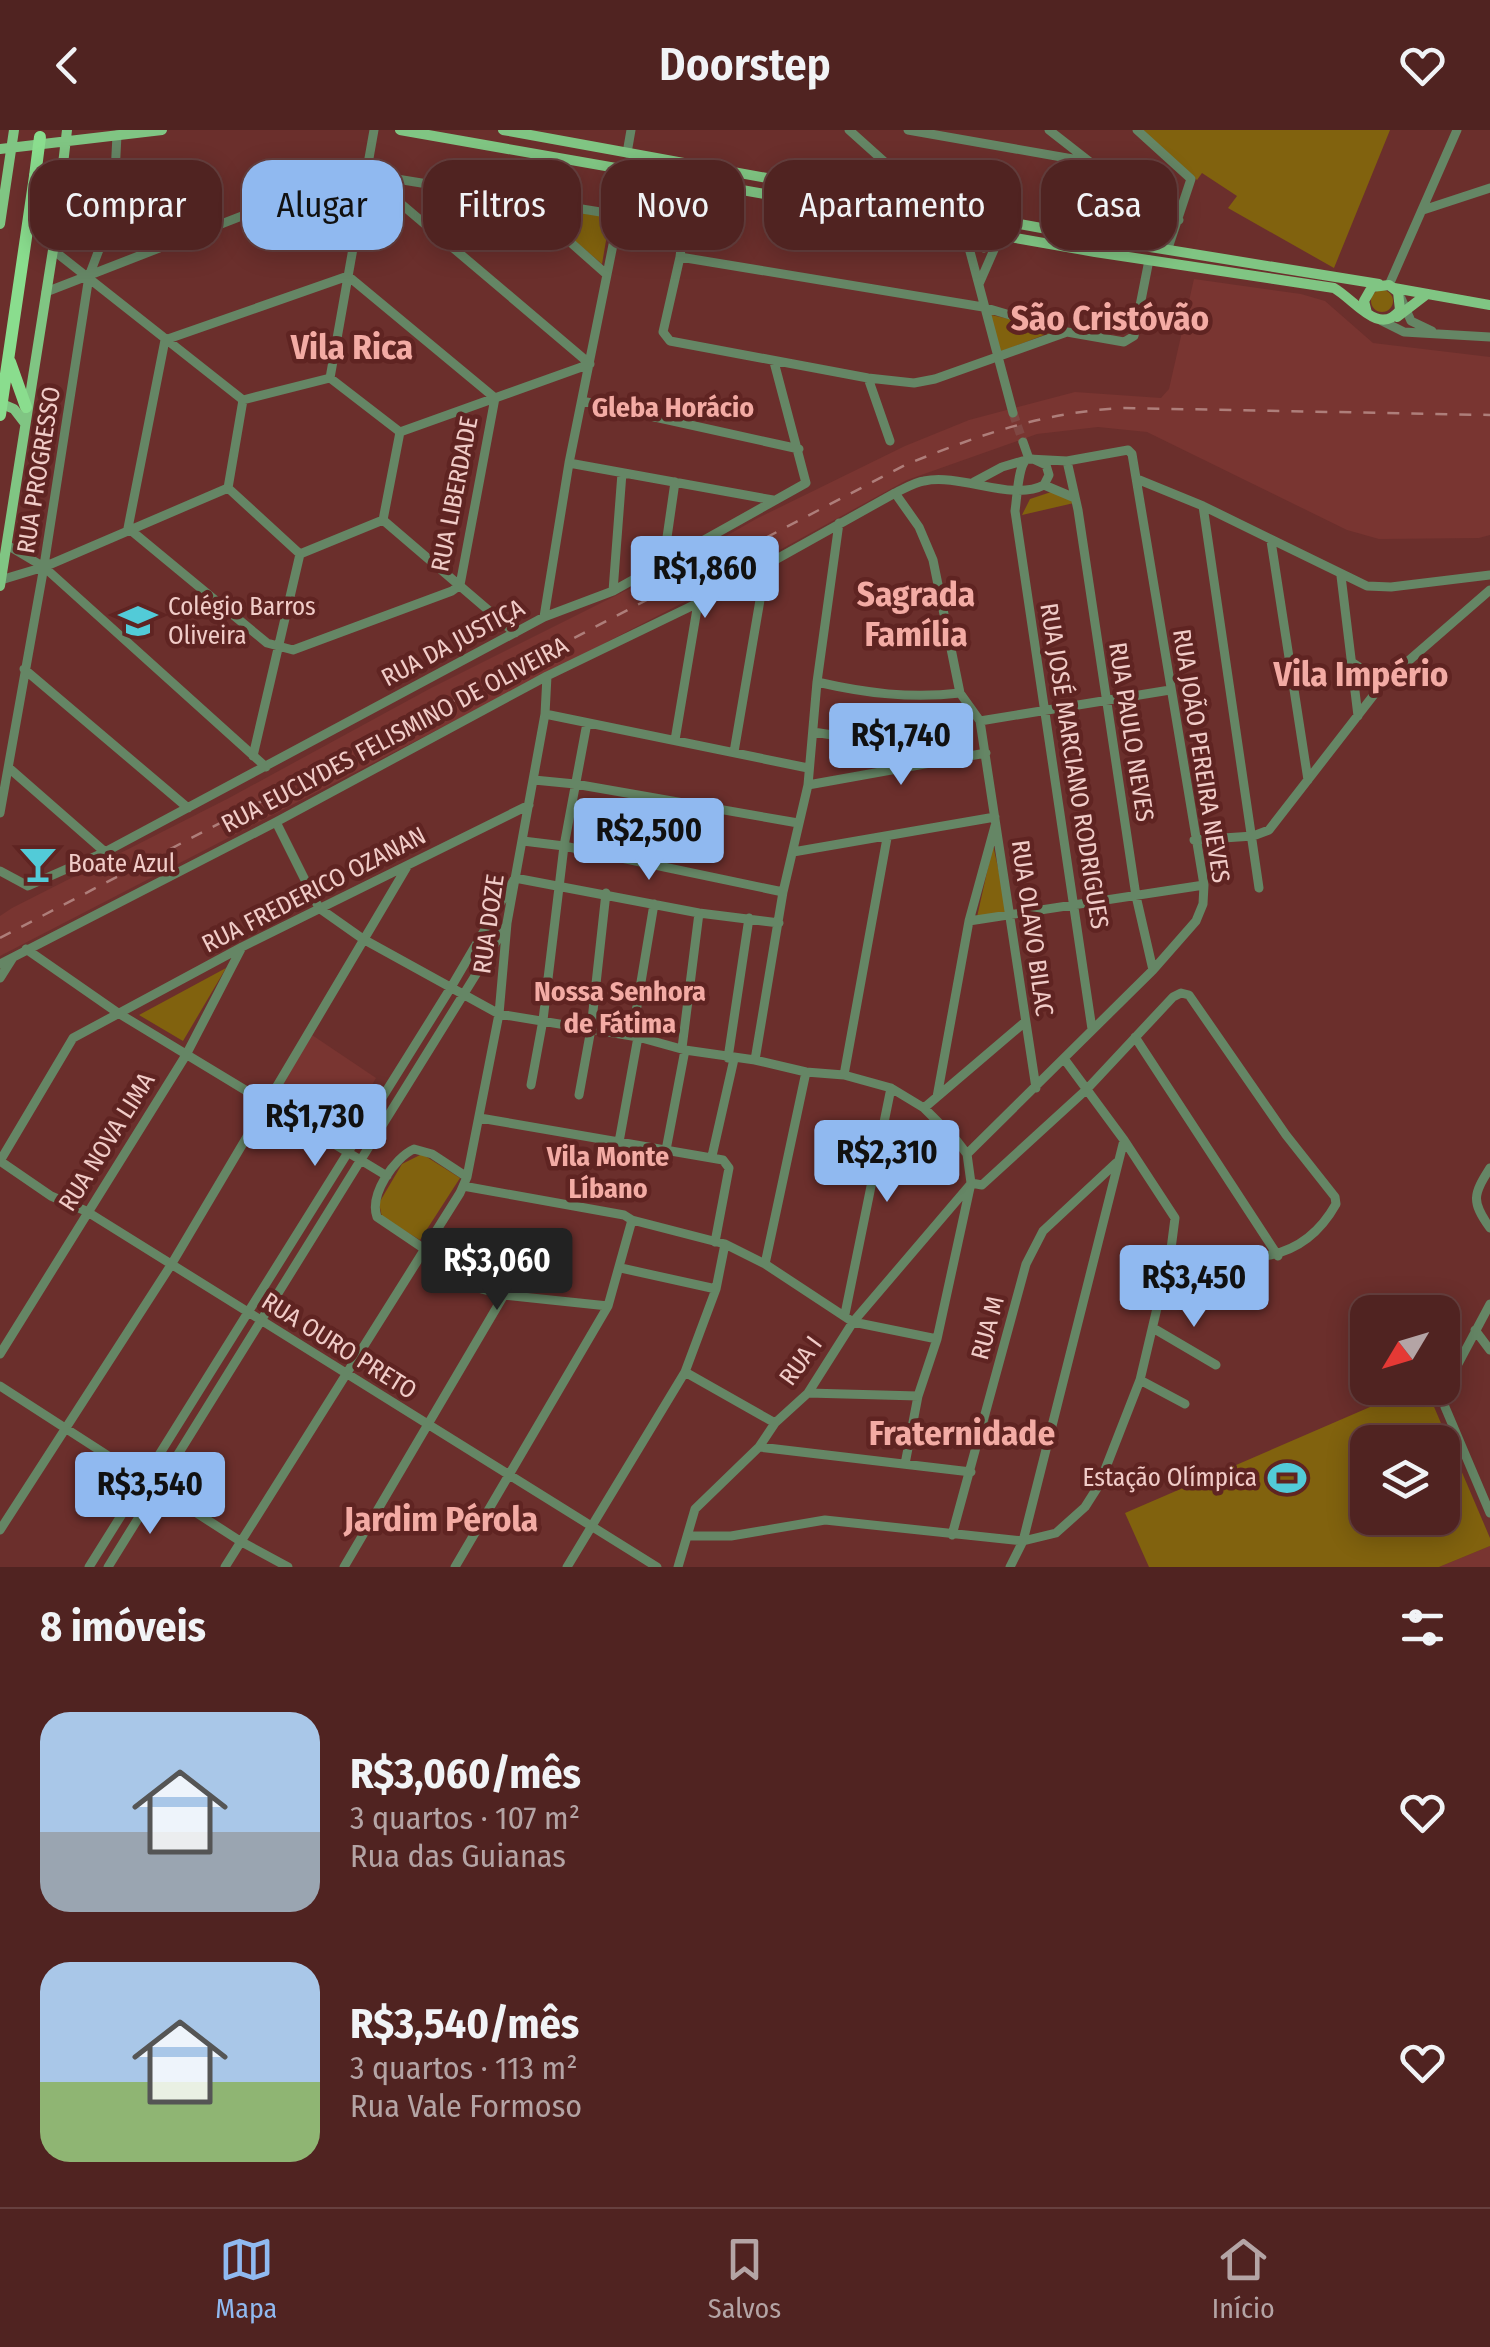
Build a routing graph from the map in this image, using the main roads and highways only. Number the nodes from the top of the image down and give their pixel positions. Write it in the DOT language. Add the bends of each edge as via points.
graph roads {
  1 [pos="15,130"];
  2 [pos="41,130"];
  3 [pos="162,130"];
  4 [pos="400,130"];
  5 [pos="503,130"];
  6 [pos="0,132"];
  7 [pos="66,136"];
  8 [pos="6,148"];
  9 [pos="764,177"];
  10 [pos="764,195"];
  11 [pos="1021,222"];
  12 [pos="0,224"];
  13 [pos="1021,243"];
  14 [pos="1391,288"];
  15 [pos="1427,294"];
  16 [pos="1490,305"];
  17 [pos="1367,313"];
  18 [pos="1387,320"];
  19 [pos="4,362"];
  20 [pos="1,407"];
  21 [pos="26,407"];
  22 [pos="24,422"];
  23 [pos="12,512"];
  24 [pos="0,520"];
  25 [pos="1,583"];
  1 -- 6 [label="main road"];
  1 -- 8 [label="main road"];
  2 -- 19 [label="highway, bridge"];
  3 -- 7 [label="main road"];
  4 -- 10 [label="main road"];
  5 -- 9 [label="main road"];
  7 -- 8 [label="main road"];
  7 -- 21 [label="main road"];
  8 -- 12 [label="main road"];
  11 -- 14 [label="main road"];
  13 -- 17 [label="main road" via="1334,288"];
  14 -- 15 [label="main road"];
  14 -- 17 [label="main road" via="1366,293"];
  14 -- 18 [label="main road" via="1400,310"];
  15 -- 16 [label="main road"];
  15 -- 18 [label="main road"];
  17 -- 18 [label="main road"];
  19 -- 20 [label="highway"];
  19 -- 21 [label="highway"];
  20 -- 22 [label="main road"];
  21 -- 22 [label="main road"];
  22 -- 23 [label="main road"];
  23 -- 24 [label="main road"];
  23 -- 25 [label="main road"];
}
